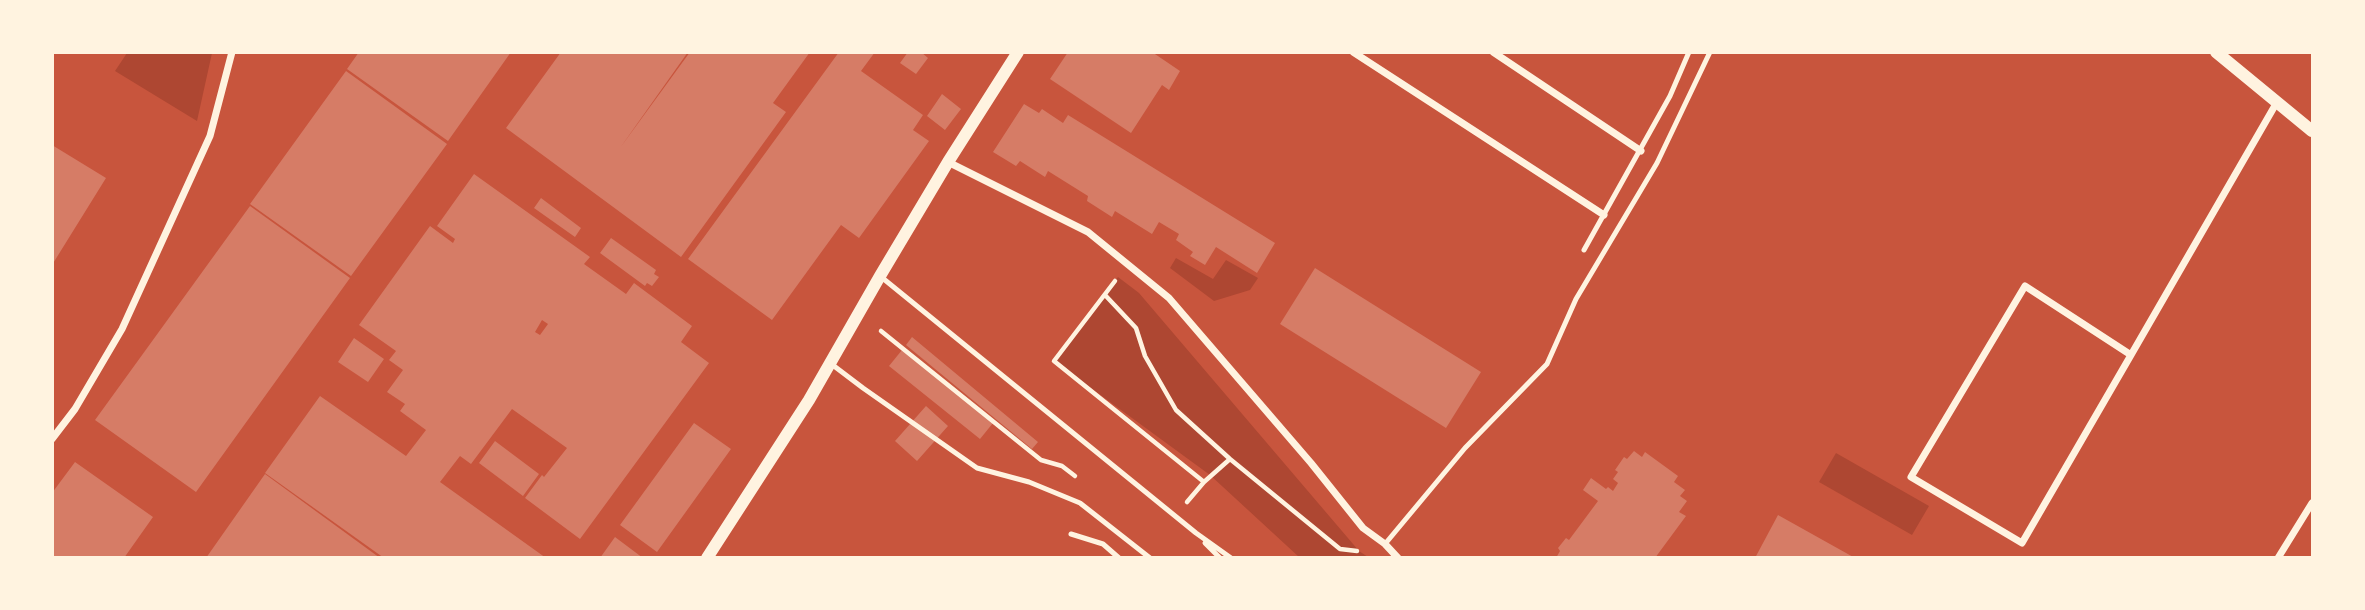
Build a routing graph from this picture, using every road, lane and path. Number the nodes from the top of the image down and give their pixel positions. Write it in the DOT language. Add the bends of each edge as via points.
graph roads {
  1 [pos="232,52"];
  2 [pos="1018,52"];
  3 [pos="1353,52"];
  4 [pos="1493,52"];
  5 [pos="1689,52"];
  6 [pos="1710,52"];
  7 [pos="2216,52"];
  8 [pos="2277,102"];
  9 [pos="2312,131"];
  10 [pos="1641,151"];
  11 [pos="948,162"];
  12 [pos="1604,215"];
  13 [pos="1584,250"];
  14 [pos="1127,263"];
  15 [pos="880,276"];
  16 [pos="1105,295"];
  17 [pos="881,331"];
  18 [pos="2131,355"];
  19 [pos="830,362"];
  20 [pos="52,439"];
  21 [pos="1230,460"];
  22 [pos="1082,482"];
  23 [pos="1204,482"];
  24 [pos="2312,503"];
  25 [pos="1174,516"];
  26 [pos="1196,533"];
  27 [pos="1071,534"];
  28 [pos="1385,544"];
  29 [pos="707,558"];
  30 [pos="1119,558"];
  31 [pos="1150,558"];
  32 [pos="1220,558"];
  33 [pos="1231,558"];
  34 [pos="1398,558"];
  35 [pos="2278,558"];
  1 -- 20 [label="street" via="210,136 128,317 75,409"];
  2 -- 11 [label="street"];
  3 -- 12 [label="street"];
  4 -- 10 [label="street"];
  5 -- 10 [label="lane"];
  6 -- 28 [label="lane" via="1657,163 1576,299 1547,364 1465,448"];
  7 -- 8 [label="street"];
  8 -- 9 [label="street"];
  8 -- 18 [label="street"];
  10 -- 12 [label="lane"];
  11 -- 14 [label="street" via="1088,232"];
  11 -- 15 [label="street"];
  12 -- 13 [label="lane"];
  14 -- 16 [label="path"];
  14 -- 28 [label="street" via="1169,298 1363,528"];
  15 -- 19 [label="street"];
  15 -- 25 [label="lane"];
  16 -- 21 [label="path" via="1136,328 1145,356 1176,410"];
  16 -- 23 [label="path" via="1054,361"];
  17 -- 22 [label="path" via="1041,460 1062,466"];
  18 -- 18 [label="street" via="2025,286 1911,477 2022,543"];
  19 -- 29 [label="street"];
  19 -- 31 [label="lane" via="978,468 1080,503"];
  21 -- 23 [label="path"];
  21 -- 28 [label="path" via="1340,550 1359,551"];
  23 -- 25 [label="path"];
  24 -- 35 [label="street"];
  25 -- 26 [label="lane"];
  26 -- 32 [label="lane"];
  26 -- 33 [label="lane"];
  27 -- 30 [label="lane" via="1103,544"];
  28 -- 34 [label="street"];
}
